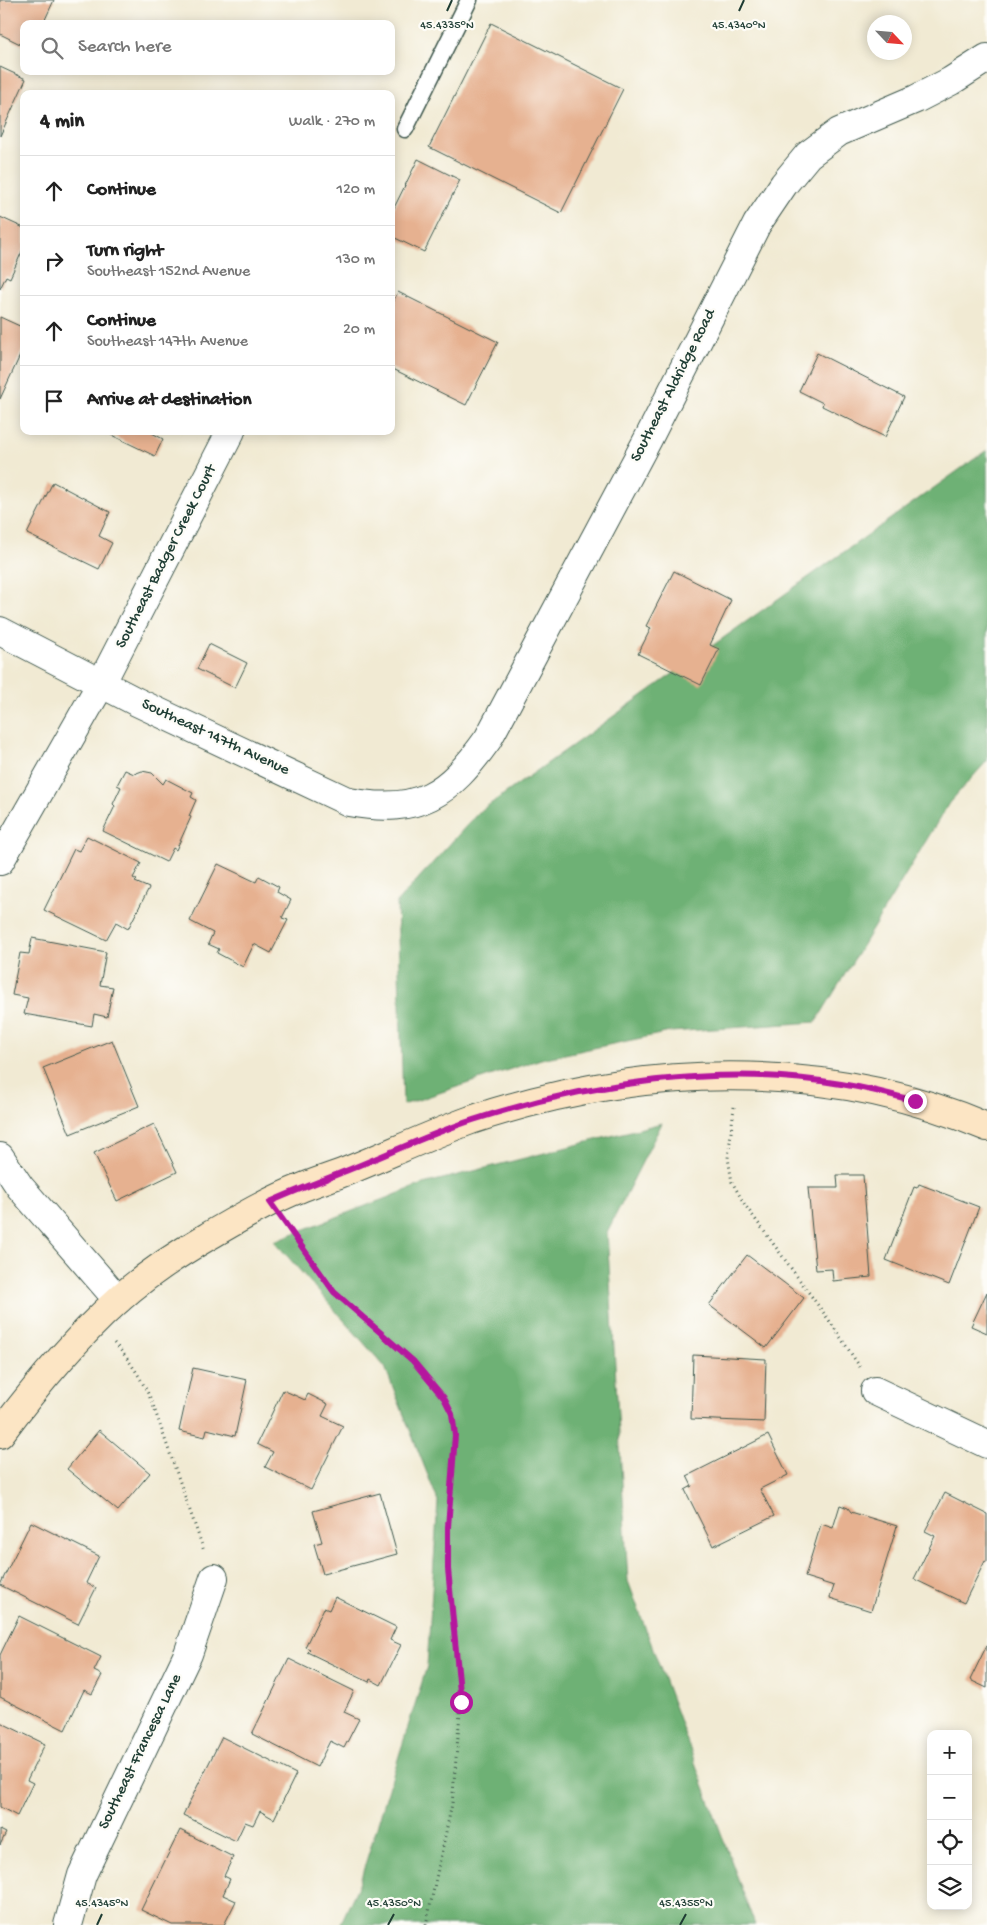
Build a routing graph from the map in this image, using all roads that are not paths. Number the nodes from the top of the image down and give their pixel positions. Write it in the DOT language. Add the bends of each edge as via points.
graph roads {
  1 [pos="469,0"];
  2 [pos="987,58"];
  3 [pos="405,129"];
  4 [pos="229,435"];
  5 [pos="0,631"];
  6 [pos="102,682"];
  7 [pos="438,793"];
  8 [pos="0,862"];
  9 [pos="987,1127"];
  10 [pos="0,1157"];
  11 [pos="118,1300"];
  12 [pos="875,1391"];
  13 [pos="0,1434"];
  14 [pos="987,1444"];
  15 [pos="214,1578"];
  16 [pos="68,1925"];
  1 -- 3 [label="lane"];
  2 -- 7 [label="street, Southeast Aldridge Road" via="916,99 839,132 808,154 784,184 757,224 648,439 488,739 468,766"];
  4 -- 6 [label="street, Southeast Badger Creek Court"];
  5 -- 6 [label="street, Southeast 147th Avenue"];
  6 -- 7 [label="street, Southeast 147th Avenue" via="137,702 349,802 395,806"];
  6 -- 8 [label="street, Southeast Badger Creek Court"];
  9 -- 11 [label="main road" via="915,1101 840,1083 796,1078 740,1076 646,1082 567,1094 472,1120 270,1202 176,1255"];
  10 -- 11 [label="street" via="31,1201"];
  11 -- 13 [label="main road" via="56,1363"];
  12 -- 14 [label="street"];
  15 -- 16 [label="street, Southeast Francesca Lane" via="188,1654 82,1874"];
}
